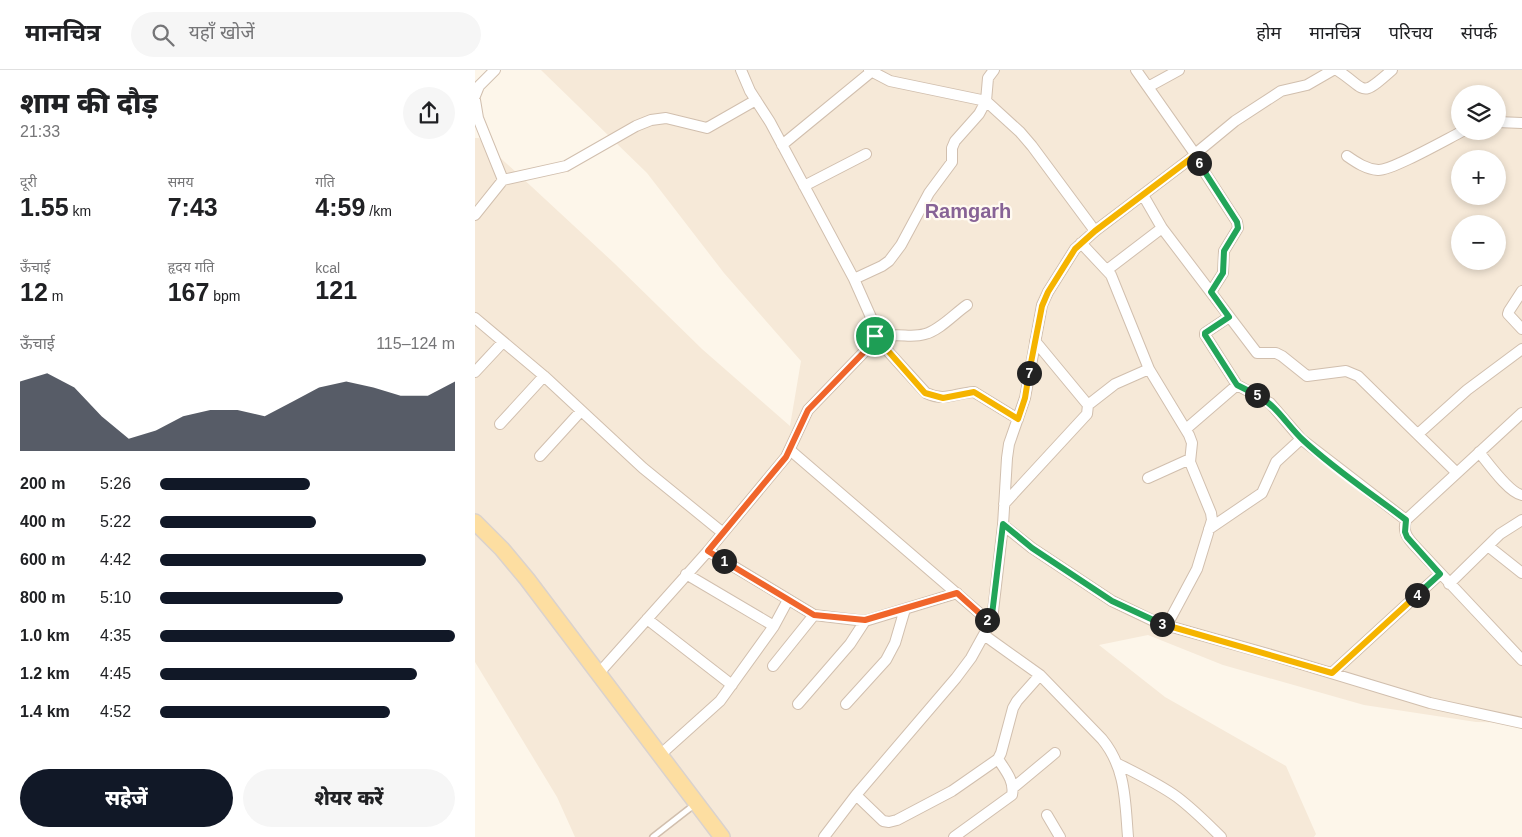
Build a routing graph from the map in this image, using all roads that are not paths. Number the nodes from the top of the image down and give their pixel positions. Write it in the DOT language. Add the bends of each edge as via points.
graph roads {
  1 [pos="495,70"];
  2 [pos="741,70"];
  3 [pos="994,70"];
  4 [pos="1136,70"];
  5 [pos="1179,70"];
  6 [pos="1392,70"];
  7 [pos="870,71"];
  8 [pos="1148,87"];
  9 [pos="475,98"];
  10 [pos="756,100"];
  11 [pos="986,101"];
  12 [pos="477,120"];
  13 [pos="1506,122"];
  14 [pos="1522,123"];
  15 [pos="1451,137"];
  16 [pos="782,145"];
  17 [pos="866,154"];
  18 [pos="1194,155"];
  19 [pos="1347,156"];
  20 [pos="503,180"];
  21 [pos="804,186"];
  22 [pos="1143,195"];
  23 [pos="475,215"];
  24 [pos="1162,228"];
  25 [pos="1095,231"];
  26 [pos="1081,243"];
  27 [pos="1107,270"];
  28 [pos="854,279"];
  29 [pos="1522,290"];
  30 [pos="1211,292"];
  31 [pos="967,305"];
  32 [pos="1229,317"];
  33 [pos="475,318"];
  34 [pos="1522,329"];
  35 [pos="877,338"];
  36 [pos="1035,341"];
  37 [pos="503,342"];
  38 [pos="1522,348"];
  39 [pos="1149,369"];
  40 [pos="475,372"];
  41 [pos="544,376"];
  42 [pos="1237,385"];
  43 [pos="1088,405"];
  44 [pos="581,411"];
  45 [pos="1522,413"];
  46 [pos="1018,419"];
  47 [pos="500,424"];
  48 [pos="1186,429"];
  49 [pos="1419,434"];
  50 [pos="1301,439"];
  51 [pos="790,450"];
  52 [pos="1479,452"];
  53 [pos="540,456"];
  54 [pos="1189,459"];
  55 [pos="1457,473"];
  56 [pos="1148,478"];
  57 [pos="1522,495"];
  58 [pos="1005,504"];
  59 [pos="1406,520"];
  60 [pos="1522,520"];
  61 [pos="475,522"];
  62 [pos="1003,528"];
  63 [pos="1209,530"];
  64 [pos="723,533"];
  65 [pos="1488,546"];
  66 [pos="708,551"];
  67 [pos="1522,572"];
  68 [pos="686,574"];
  69 [pos="1440,574"];
  70 [pos="1449,584"];
  71 [pos="957,593"];
  72 [pos="787,600"];
  73 [pos="905,609"];
  74 [pos="814,615"];
  75 [pos="647,619"];
  76 [pos="865,620"];
  77 [pos="991,622"];
  78 [pos="1167,625"];
  79 [pos="774,626"];
  80 [pos="984,635"];
  81 [pos="1522,660"];
  82 [pos="773,666"];
  83 [pos="599,673"];
  84 [pos="1332,673"];
  85 [pos="1040,675"];
  86 [pos="732,686"];
  87 [pos="798,704"];
  88 [pos="846,704"];
  89 [pos="1522,723"];
  90 [pos="1055,752"];
  91 [pos="661,754"];
  92 [pos="998,759"];
  93 [pos="1118,764"];
  94 [pos="1013,788"];
  95 [pos="856,795"];
  96 [pos="697,803"];
  97 [pos="1047,815"];
  98 [pos="653,837"];
  99 [pos="722,837"];
  100 [pos="824,837"];
  101 [pos="955,837"];
  102 [pos="1060,837"];
  103 [pos="1128,837"];
  104 [pos="1221,837"];
  1 -- 9 [label="street" via="479,86"];
  2 -- 10 [label="street"];
  3 -- 11 [label="street" via="988,78"];
  4 -- 8 [label="street"];
  5 -- 8 [label="street"];
  6 -- 18 [label="street" via="1365,89 1333,70 1307,85 1285,89 1235,121"];
  7 -- 11 [label="street" via="890,81"];
  7 -- 16 [label="street"];
  8 -- 18 [label="street"];
  9 -- 12 [label="street"];
  10 -- 16 [label="street"];
  10 -- 20 [label="street" via="707,128 666,118 651,120 566,166"];
  11 -- 25 [label="street" via="1021,132"];
  11 -- 28 [label="street" via="975,119 955,140 952,162 929,193 895,253 883,266"];
  12 -- 20 [label="street"];
  13 -- 14 [label="street"];
  15 -- 19 [label="street" via="1381,170 1366,168"];
  16 -- 21 [label="street"];
  17 -- 21 [label="street"];
  18 -- 22 [label="street"];
  18 -- 30 [label="street" via="1238,228 1224,251 1223,273"];
  20 -- 23 [label="street"];
  21 -- 28 [label="street"];
  22 -- 24 [label="street"];
  22 -- 25 [label="street"];
  24 -- 27 [label="street"];
  24 -- 30 [label="street"];
  25 -- 26 [label="street"];
  26 -- 27 [label="street"];
  26 -- 36 [label="street" via="1048,292 1039,316"];
  27 -- 39 [label="street"];
  28 -- 35 [label="street"];
  29 -- 34 [label="street" via="1509,314"];
  30 -- 32 [label="street"];
  31 -- 35 [label="street" via="923,335 897,334"];
  32 -- 42 [label="street" via="1205,335"];
  32 -- 49 [label="street" via="1257,353 1276,353 1307,376 1346,372 1358,376"];
  33 -- 37 [label="street"];
  35 -- 46 [label="street" via="925,393 943,398 974,392"];
  35 -- 51 [label="street" via="808,410"];
  36 -- 43 [label="street"];
  36 -- 46 [label="street"];
  37 -- 40 [label="street"];
  37 -- 41 [label="street"];
  38 -- 49 [label="street" via="1467,390"];
  39 -- 43 [label="street" via="1115,384"];
  39 -- 48 [label="street"];
  41 -- 44 [label="street"];
  41 -- 47 [label="street"];
  42 -- 48 [label="street"];
  42 -- 50 [label="street" via="1270,403"];
  43 -- 58 [label="street" via="1083,420"];
  44 -- 53 [label="street"];
  44 -- 64 [label="street" via="643,468"];
  45 -- 52 [label="street"];
  46 -- 58 [label="street" via="1009,444"];
  48 -- 54 [label="street" via="1191,440"];
  49 -- 55 [label="street"];
  50 -- 59 [label="street"];
  50 -- 63 [label="street" via="1276,462 1262,492"];
  51 -- 64 [label="street"];
  51 -- 71 [label="street"];
  52 -- 55 [label="street"];
  52 -- 57 [label="street" via="1511,490"];
  54 -- 56 [label="street"];
  54 -- 63 [label="street" via="1211,513"];
  55 -- 59 [label="street"];
  58 -- 62 [label="street"];
  59 -- 69 [label="street" via="1407,537"];
  60 -- 65 [label="street"];
  61 -- 83 [label="main road" via="527,579"];
  62 -- 77 [label="street"];
  62 -- 78 [label="street" via="1112,601"];
  63 -- 78 [label="street" via="1197,569"];
  64 -- 66 [label="street"];
  65 -- 67 [label="street"];
  65 -- 70 [label="street"];
  66 -- 68 [label="street"];
  66 -- 72 [label="street"];
  68 -- 75 [label="street"];
  68 -- 79 [label="street"];
  69 -- 70 [label="street"];
  69 -- 84 [label="street"];
  70 -- 81 [label="street"];
  71 -- 73 [label="street"];
  71 -- 77 [label="street"];
  72 -- 74 [label="street"];
  72 -- 79 [label="street"];
  73 -- 76 [label="street"];
  73 -- 88 [label="street" via="891,652"];
  74 -- 76 [label="street"];
  74 -- 82 [label="street"];
  75 -- 83 [label="street"];
  75 -- 86 [label="street"];
  76 -- 87 [label="street" via="850,644"];
  77 -- 80 [label="street"];
  78 -- 84 [label="street"];
  79 -- 86 [label="street"];
  80 -- 85 [label="street"];
  80 -- 95 [label="street" via="956,678"];
  83 -- 91 [label="main road"];
  84 -- 89 [label="street" via="1430,703"];
  85 -- 92 [label="street" via="1013,708"];
  85 -- 93 [label="street" via="1102,739"];
  86 -- 91 [label="street"];
  90 -- 94 [label="street"];
  91 -- 96 [label="main road"];
  92 -- 94 [label="street"];
  92 -- 95 [label="street" via="952,791 893,821 883,821"];
  93 -- 103 [label="street"];
  93 -- 104 [label="street" via="1177,797"];
  94 -- 101 [label="street" via="1010,797"];
  95 -- 100 [label="street"];
  96 -- 98 [label="lane"];
  96 -- 99 [label="main road"];
  97 -- 102 [label="street"];
}
